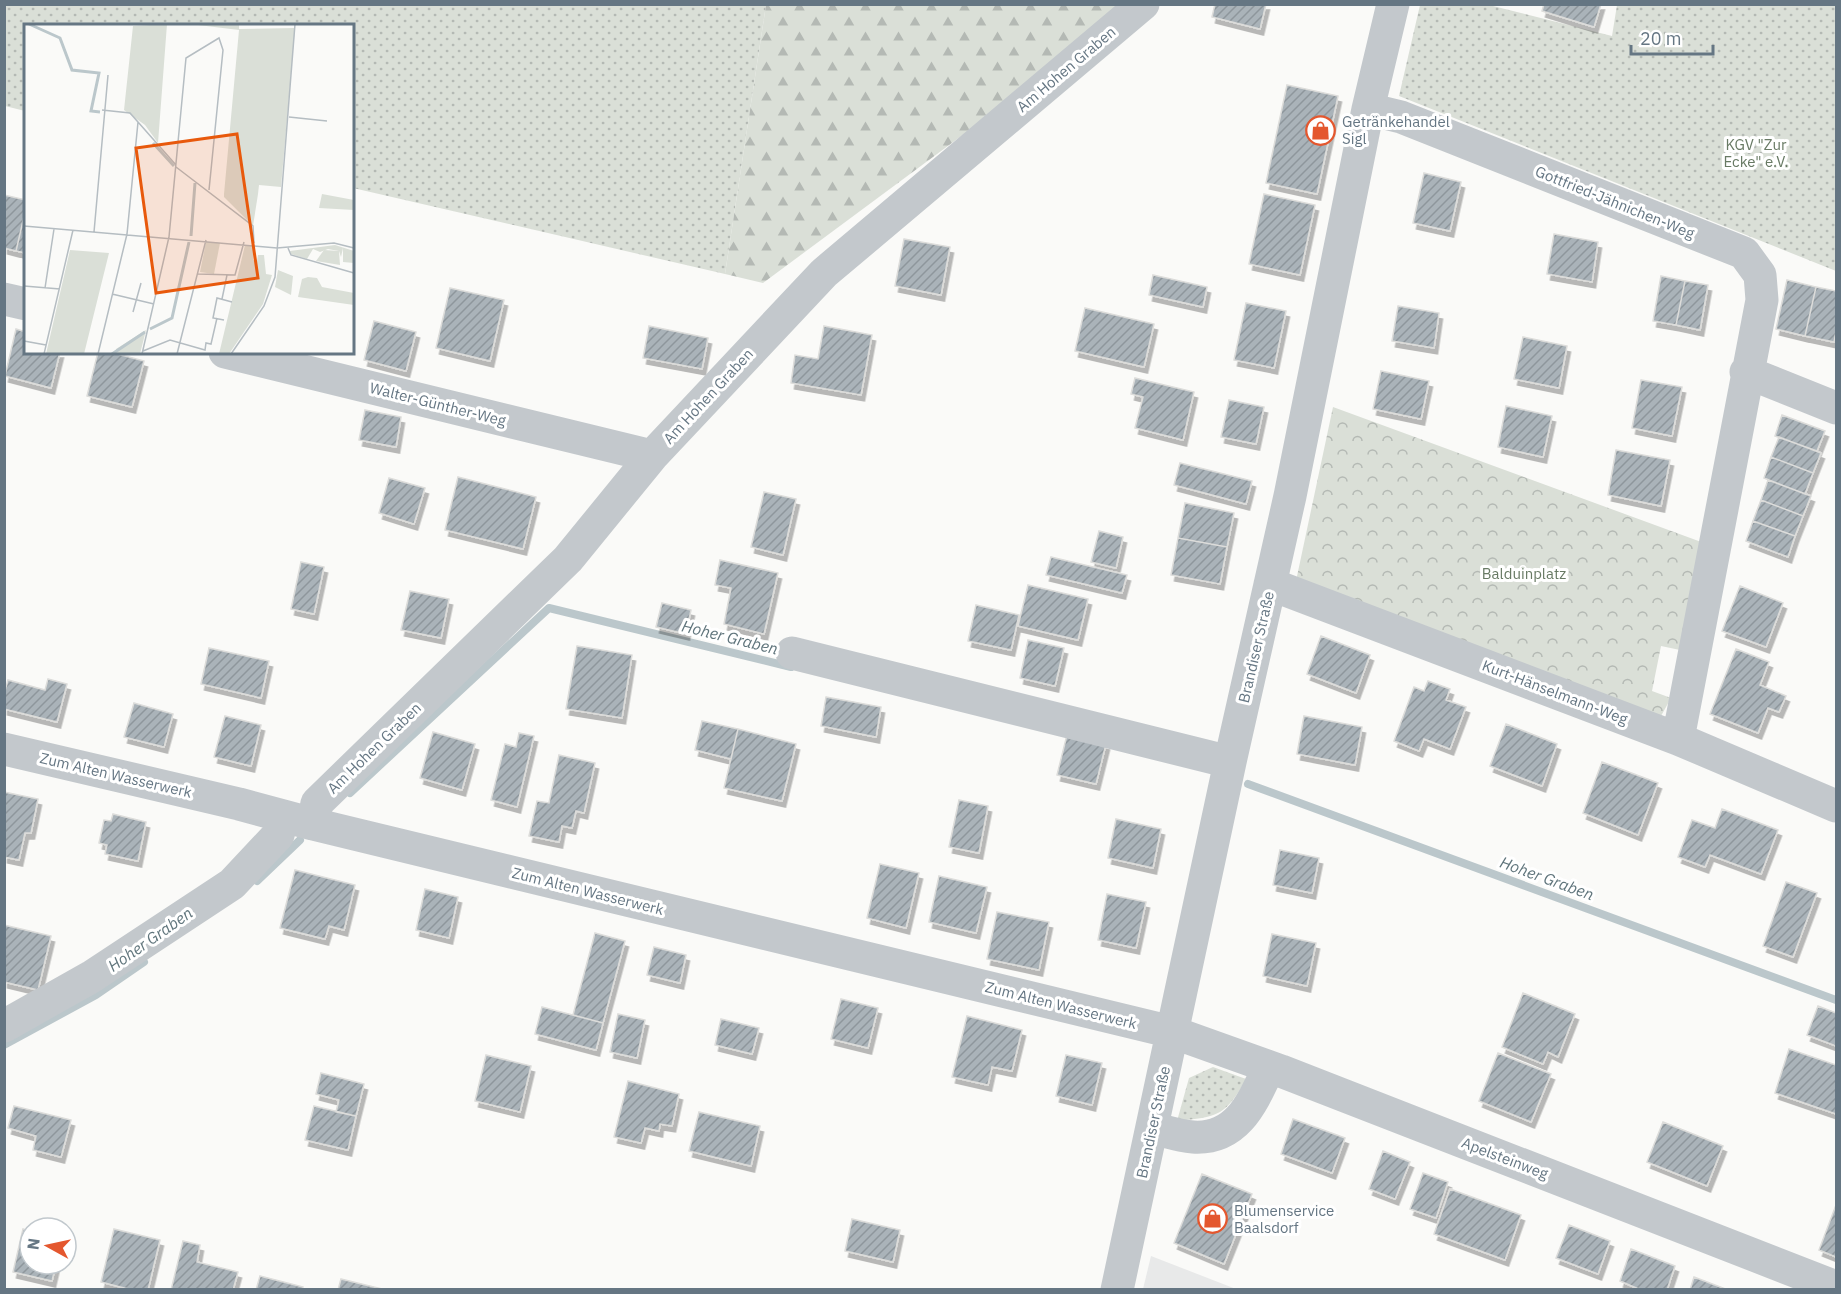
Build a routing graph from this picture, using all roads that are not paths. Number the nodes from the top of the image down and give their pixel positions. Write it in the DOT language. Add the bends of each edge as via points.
graph roads {
  1 [pos="1143,4"];
  2 [pos="1393,4"];
  3 [pos="1368,109"];
  4 [pos="4,299"];
  5 [pos="24,304"];
  6 [pos="233,354"];
  7 [pos="1746,372"];
  8 [pos="1836,408"];
  9 [pos="652,456"];
  10 [pos="1270,584"];
  11 [pos="792,653"];
  12 [pos="1678,739"];
  13 [pos="4,749"];
  14 [pos="1230,762"];
  15 [pos="1836,806"];
  16 [pos="298,820"];
  17 [pos="4,1026"];
  18 [pos="1172,1032"];
  19 [pos="1269,1067"];
  20 [pos="1152,1128"];
  21 [pos="1836,1287"];
  22 [pos="1117,1290"];
  1 -- 9 [label="street, Am Hohen Graben" via="824,273"];
  2 -- 3 [label="street, Brandiser Straße"];
  3 -- 7 [label="street, Gottfried-Jähnichen-Weg" via="1401,117 1744,253 1760,276 1762,300"];
  3 -- 10 [label="street, Brandiser Straße"];
  4 -- 5 [label="street"];
  6 -- 9 [label="street, Walter-Günther-Weg"];
  7 -- 8 [label="street"];
  7 -- 12 [label="street, Gottfried-Jähnichen-Weg"];
  9 -- 16 [label="street, Am Hohen Graben" via="568,559"];
  10 -- 12 [label="street, Kurt-Hänselmann-Weg"];
  10 -- 14 [label="street, Brandiser Straße"];
  11 -- 14 [label="street"];
  12 -- 15 [label="street, Kurt-Hänselmann-Weg"];
  13 -- 16 [label="street, Zum Alten Wasserwerk"];
  14 -- 18 [label="street, Brandiser Straße"];
  16 -- 17 [label="street, Am Hohen Graben" via="278,835 232,884 91,977"];
  16 -- 18 [label="street, Zum Alten Wasserwerk"];
  18 -- 19 [label="street, Apelsteinweg"];
  18 -- 20 [label="street, Brandiser Straße"];
  19 -- 20 [label="street" via="1250,1107 1220,1134 1191,1137"];
  19 -- 21 [label="street, Apelsteinweg"];
  20 -- 22 [label="street, Brandiser Straße"];
}
